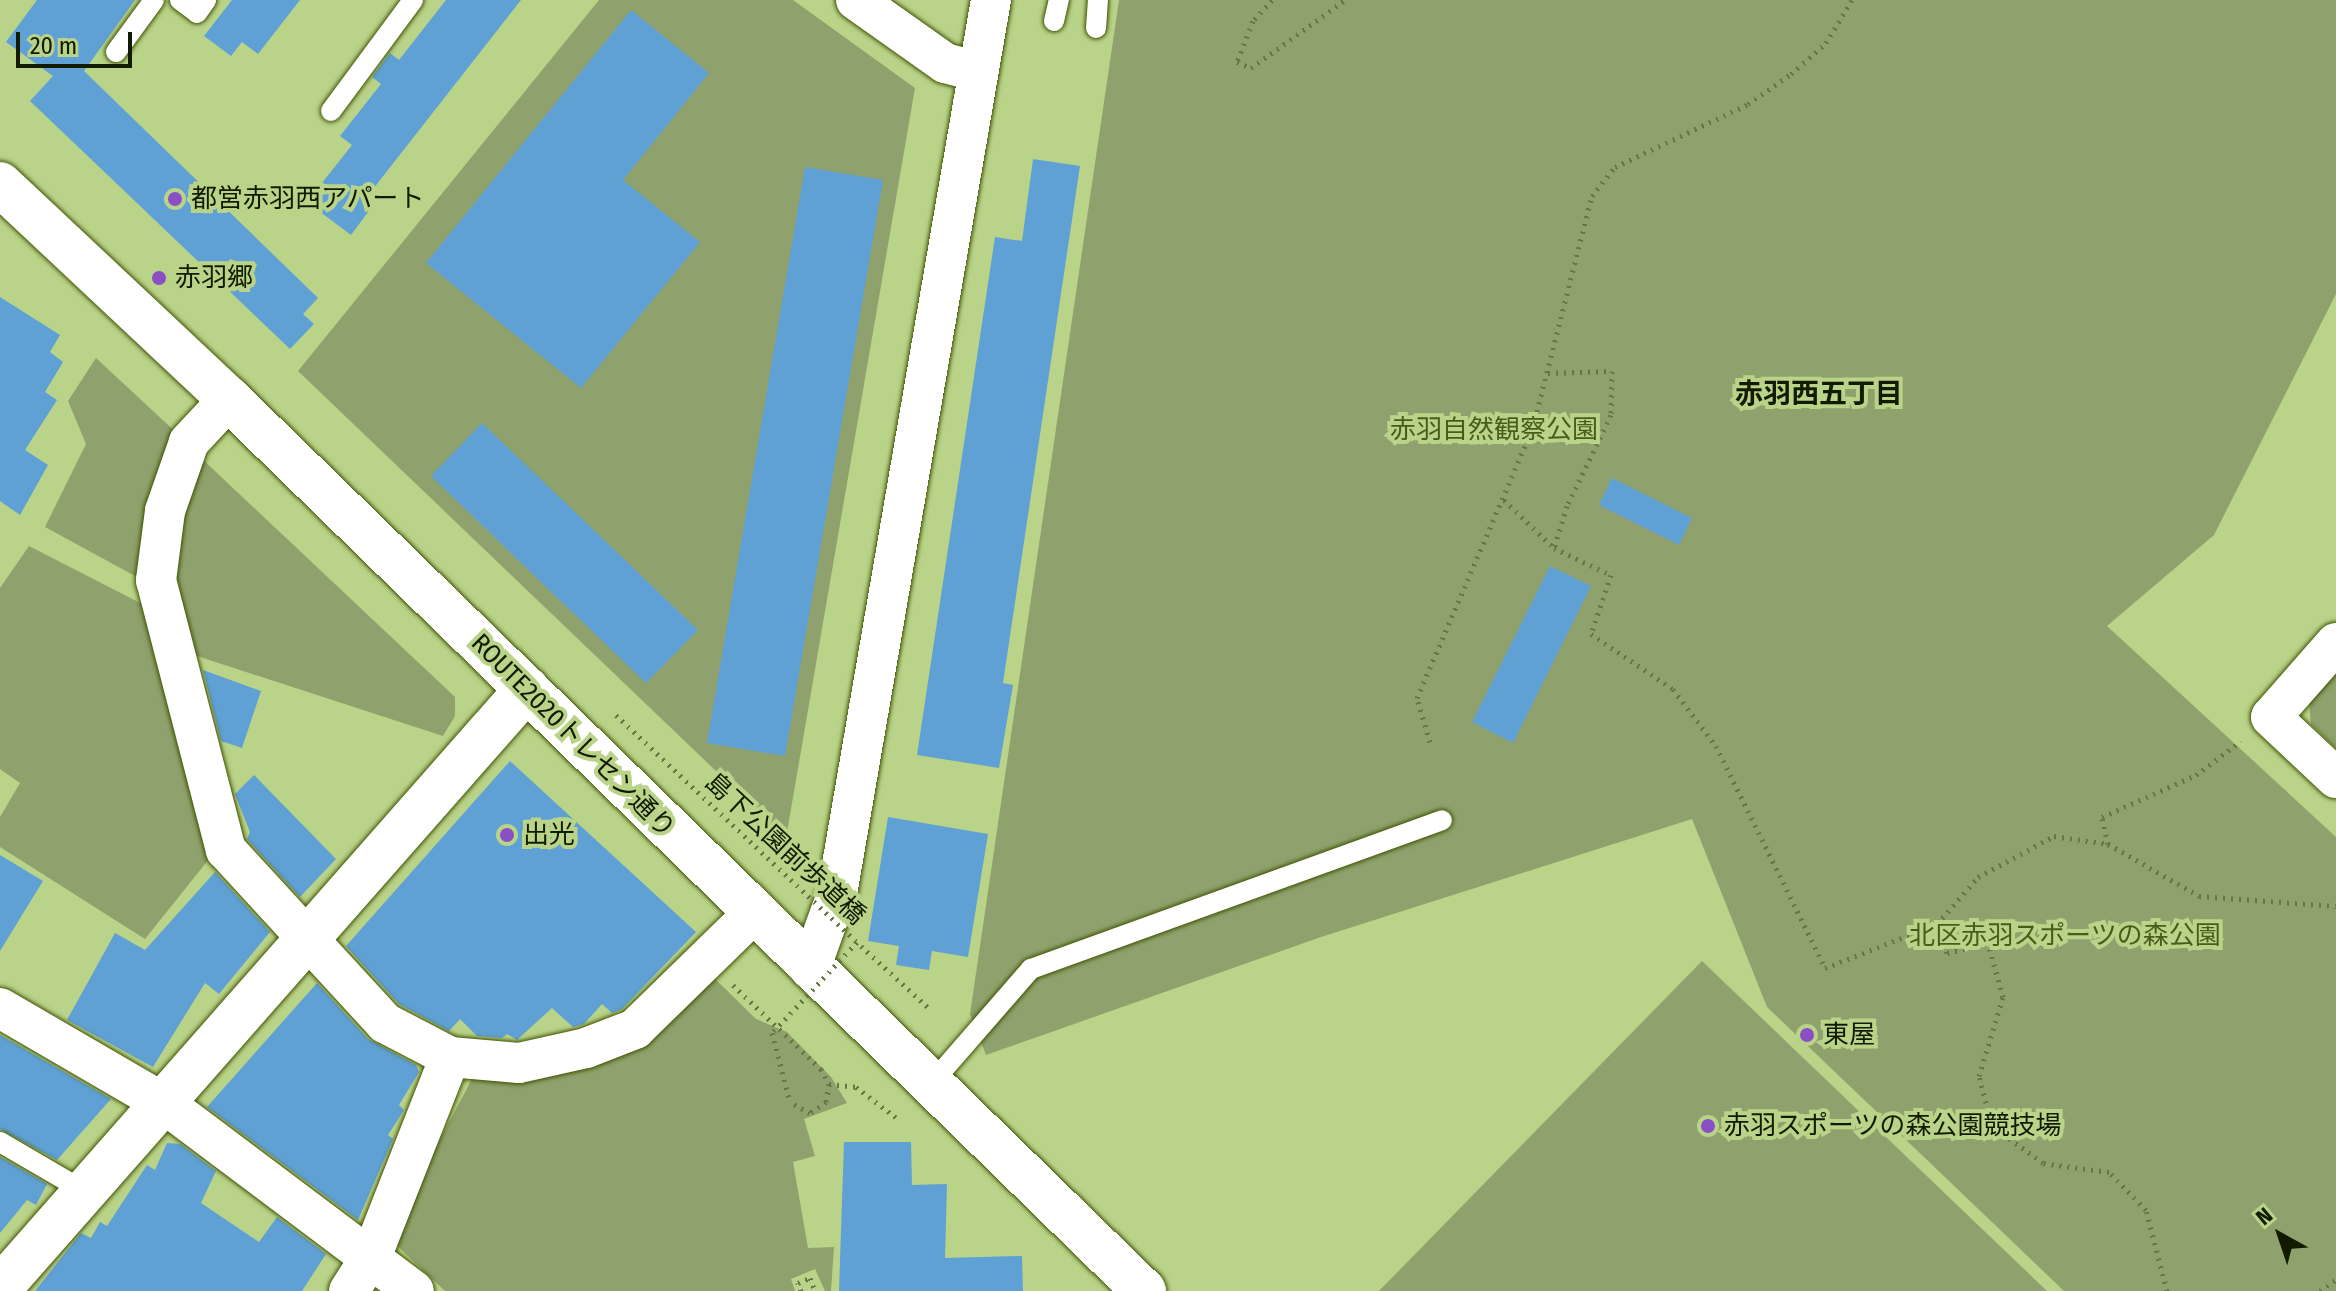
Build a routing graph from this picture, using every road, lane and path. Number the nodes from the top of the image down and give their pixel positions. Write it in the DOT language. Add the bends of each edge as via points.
graph roads {
  1 [pos="154,0"];
  2 [pos="180,0"];
  3 [pos="206,0"];
  4 [pos="413,0"];
  5 [pos="856,0"];
  6 [pos="991,0"];
  7 [pos="1059,0"];
  8 [pos="1098,0"];
  9 [pos="1272,0"];
  10 [pos="1345,0"];
  11 [pos="1852,0"];
  12 [pos="1054,21"];
  13 [pos="1096,28"];
  14 [pos="116,52"];
  15 [pos="978,72"];
  16 [pos="331,111"];
  17 [pos="0,184"];
  18 [pos="1548,373"];
  19 [pos="229,399"];
  20 [pos="1504,500"];
  21 [pos="1554,548"];
  22 [pos="2336,643"];
  23 [pos="527,689"];
  24 [pos="616,715"];
  25 [pos="2271,717"];
  26 [pos="1430,742"];
  27 [pos="2336,778"];
  28 [pos="1442,820"];
  29 [pos="2108,844"];
  30 [pos="2336,906"];
  31 [pos="753,914"];
  32 [pos="1937,924"];
  33 [pos="309,942"];
  34 [pos="857,942"];
  35 [pos="810,969"];
  36 [pos="733,985"];
  37 [pos="0,1008"];
  38 [pos="931,1010"];
  39 [pos="450,1057"];
  40 [pos="829,1084"];
  41 [pos="930,1085"];
  42 [pos="165,1104"];
  43 [pos="898,1119"];
  44 [pos="0,1142"];
  45 [pos="86,1192"];
  46 [pos="372,1255"];
  47 [pos="2336,1280"];
  48 [pos="0,1288"];
  49 [pos="349,1291"];
  50 [pos="414,1291"];
  51 [pos="801,1291"];
  52 [pos="815,1291"];
  53 [pos="1144,1291"];
  54 [pos="2167,1291"];
  55 [pos="2320,1291"];
  1 -- 14 [label="lane"];
  2 -- 3 [label="lane" via="197,13"];
  4 -- 16 [label="lane"];
  5 -- 15 [label="street" via="945,63"];
  6 -- 15 [label="street"];
  7 -- 12 [label="lane"];
  8 -- 13 [label="lane"];
  9 -- 10 [label="path" via="1253,21 1237,62 1251,68"];
  11 -- 18 [label="path" via="1826,43 1791,74 1748,104 1615,167 1592,196"];
  15 -- 35 [label="street" via="837,894"];
  17 -- 19 [label="main road, ROUTE2020トレセン通り"];
  18 -- 20 [label="path"];
  18 -- 21 [label="path" via="1612,371 1611,415 1567,506"];
  19 -- 23 [label="main road, ROUTE2020トレセン通り"];
  19 -- 33 [label="street" via="189,442 165,511 156,580 226,850"];
  20 -- 21 [label="path"];
  20 -- 26 [label="path" via="1417,698"];
  21 -- 32 [label="path" via="1611,575 1591,634 1673,689 1716,746 1825,968"];
  22 -- 25 [label="street"];
  23 -- 31 [label="main road, ROUTE2020トレセン通り"];
  23 -- 33 [label="main road"];
  24 -- 34 [label="path, 島下公園前歩道橋, bridge"];
  25 -- 27 [label="street"];
  25 -- 29 [label="path" via="2196,775 2102,817"];
  28 -- 41 [label="lane" via="1031,969"];
  29 -- 30 [label="path" via="2199,896"];
  29 -- 32 [label="path" via="2054,836 1978,877"];
  31 -- 35 [label="main road, ROUTE2020トレセン通り"];
  31 -- 39 [label="street" via="635,1029 586,1048 519,1063"];
  32 -- 54 [label="path" via="1947,953 1988,943 2003,997 1979,1076 1992,1126 2043,1163 2109,1172 2146,1210"];
  33 -- 39 [label="street" via="385,1023"];
  33 -- 42 [label="main road"];
  34 -- 38 [label="path"];
  34 -- 40 [label="path, 島下公園前歩道橋, bridge" via="772,1033 790,1102 810,1113 826,1102"];
  35 -- 41 [label="main road, ROUTE2020トレセン通り"];
  36 -- 40 [label="path" via="821,1069"];
  37 -- 42 [label="street"];
  39 -- 46 [label="street"];
  40 -- 43 [label="path" via="856,1087"];
  41 -- 53 [label="main road, ROUTE2020トレセン通り"];
  42 -- 45 [label="main road"];
  42 -- 46 [label="street"];
  44 -- 45 [label="lane"];
  45 -- 48 [label="main road"];
  46 -- 49 [label="street"];
  46 -- 50 [label="street"];
  47 -- 55 [label="path"];
  51 -- 52 [label="path" via="798,1283 810,1278"];
}
